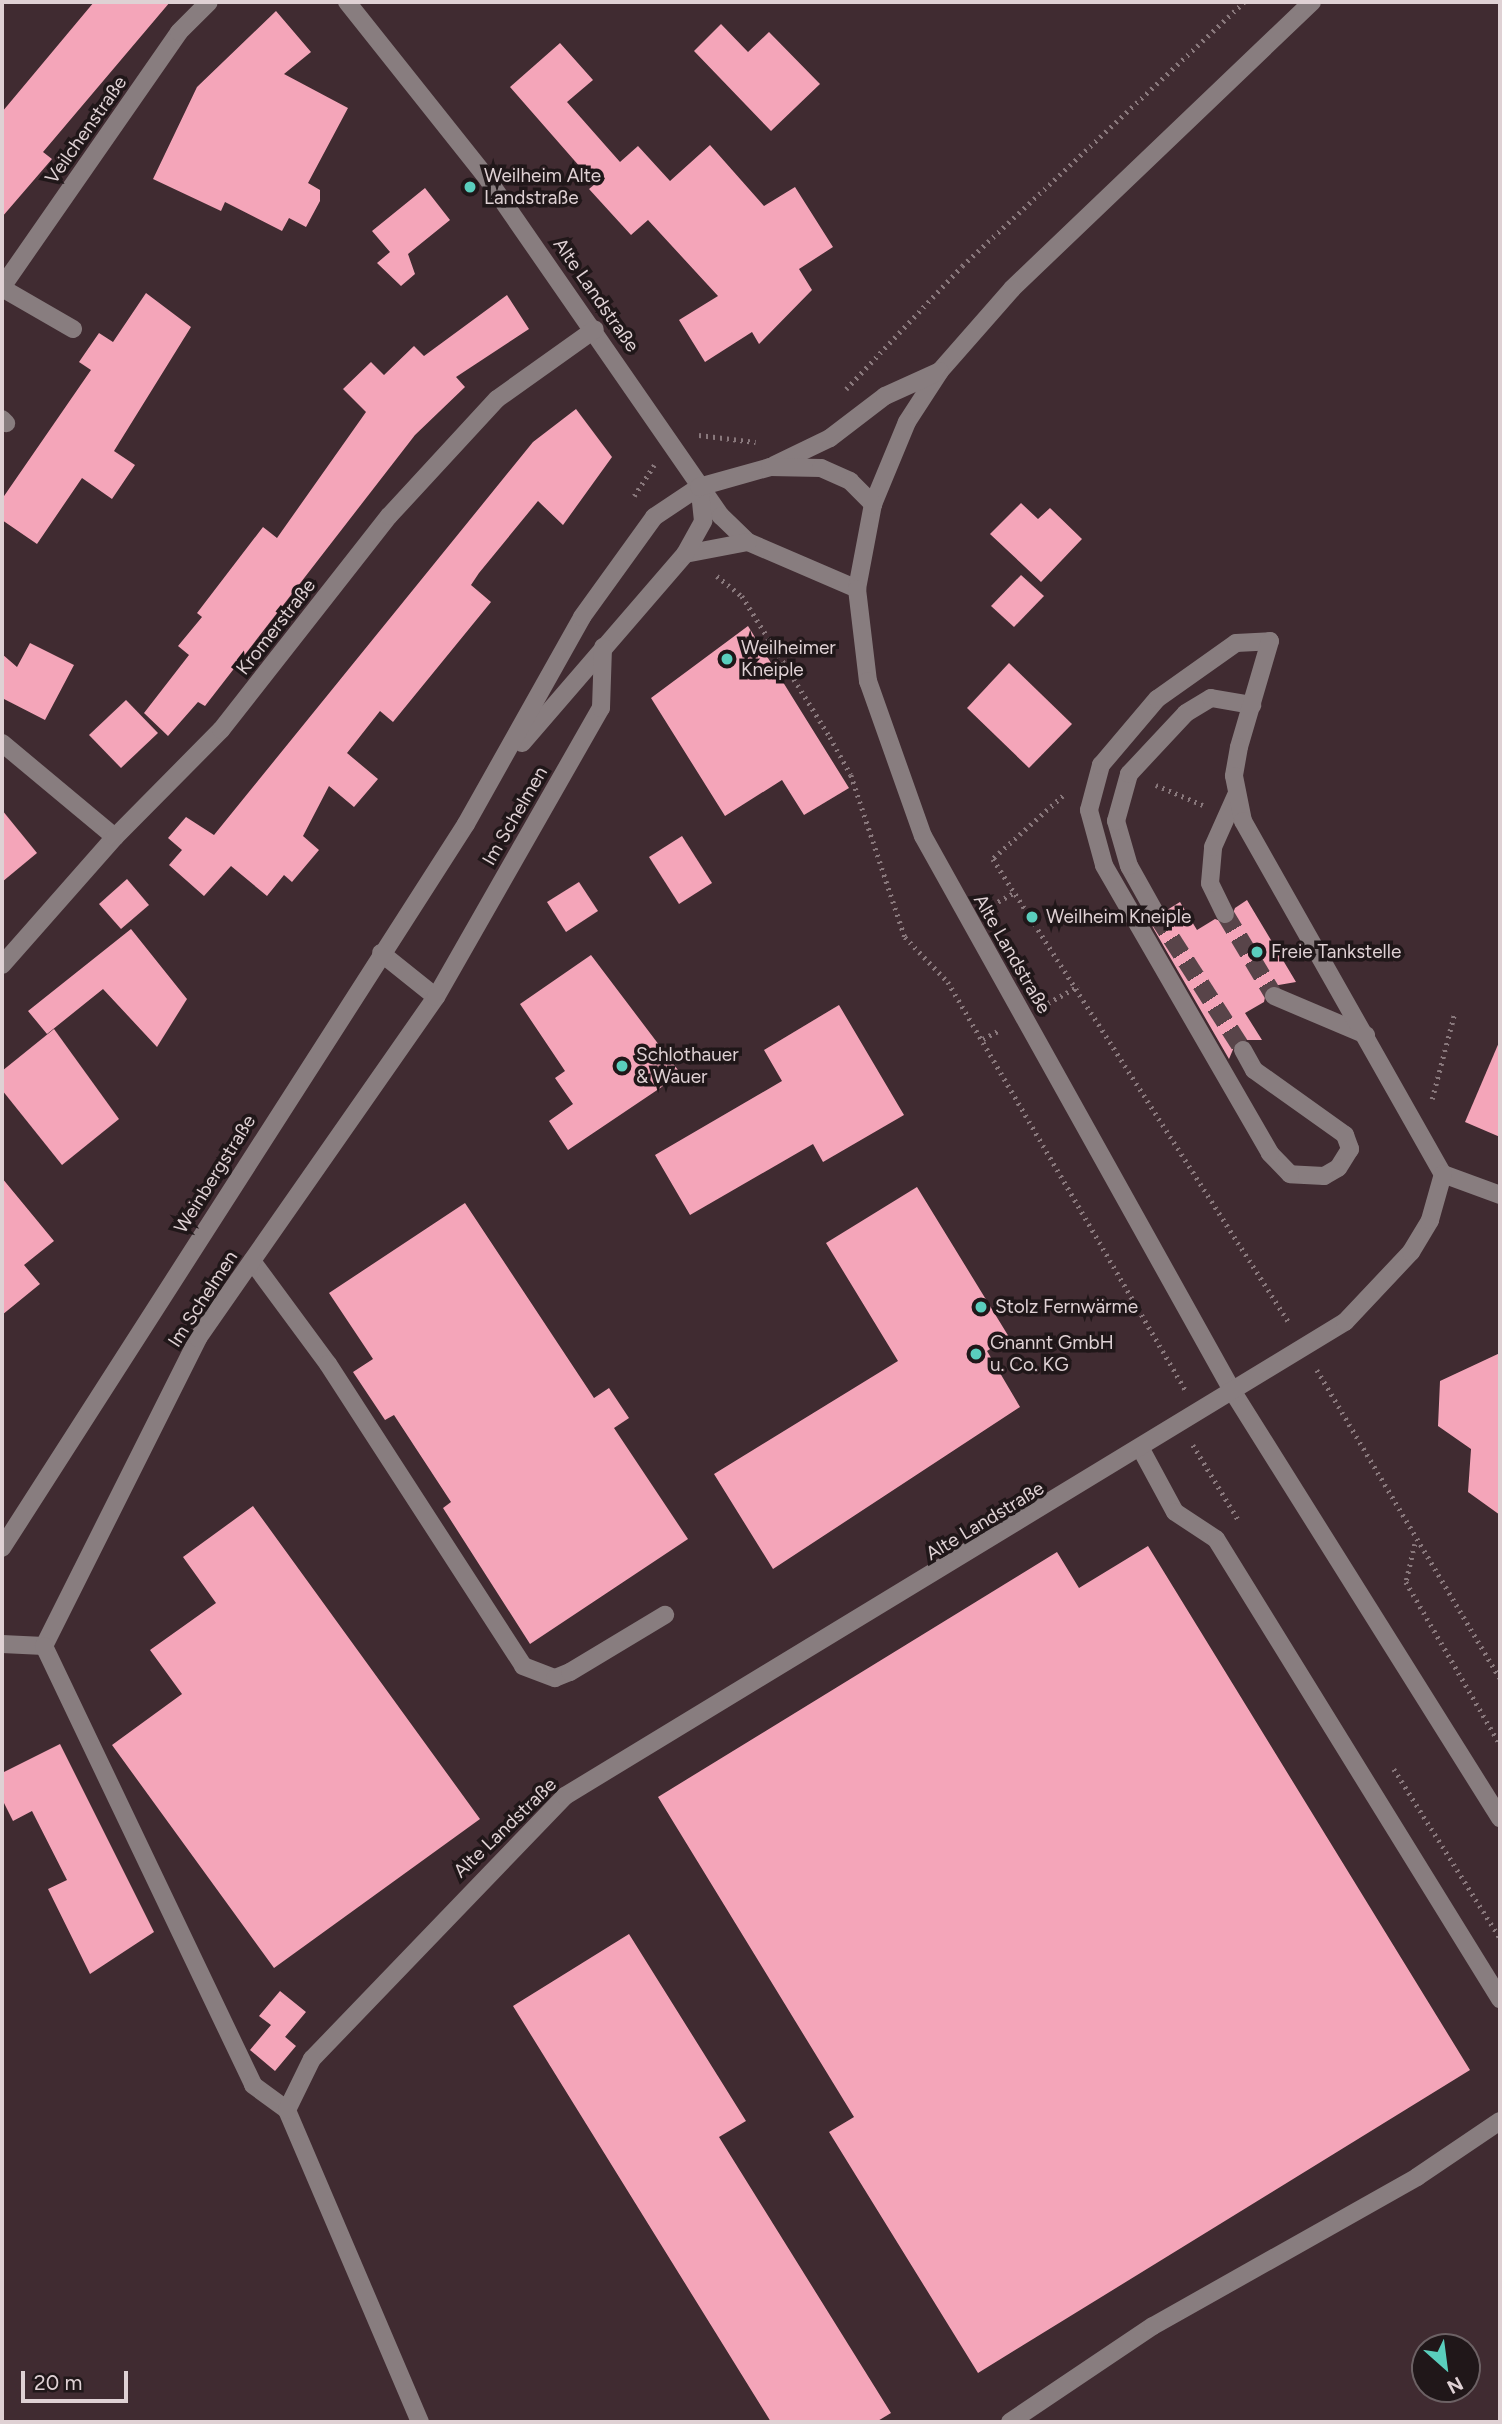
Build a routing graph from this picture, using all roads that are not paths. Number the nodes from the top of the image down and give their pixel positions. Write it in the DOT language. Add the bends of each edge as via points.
graph roads {
  1 [pos="209,2"];
  2 [pos="347,2"];
  3 [pos="1311,2"];
  4 [pos="2,288"];
  5 [pos="73,329"];
  6 [pos="595,329"];
  7 [pos="940,371"];
  8 [pos="770,467"];
  9 [pos="699,487"];
  10 [pos="873,504"];
  11 [pos="748,542"];
  12 [pos="685,554"];
  13 [pos="857,589"];
  14 [pos="603,647"];
  15 [pos="1252,705"];
  16 [pos="2,743"];
  17 [pos="497,774"];
  18 [pos="1237,793"];
  19 [pos="115,836"];
  20 [pos="1224,914"];
  21 [pos="1157,916"];
  22 [pos="381,953"];
  23 [pos="2,965"];
  24 [pos="1274,996"];
  25 [pos="436,997"];
  26 [pos="1366,1035"];
  27 [pos="1243,1051"];
  28 [pos="1443,1174"];
  29 [pos="1500,1195"];
  30 [pos="252,1261"];
  31 [pos="1233,1392"];
  32 [pos="1142,1451"];
  33 [pos="2,1548"];
  34 [pos="665,1615"];
  35 [pos="2,1644"];
  36 [pos="44,1646"];
  37 [pos="1500,1818"];
  38 [pos="1500,1999"];
  39 [pos="287,2110"];
  40 [pos="1500,2122"];
  41 [pos="420,2422"];
  42 [pos="1010,2422"];
  1 -- 4 [label="street, Veilchenstraße" via="179,33"];
  2 -- 6 [label="street, Alte Landstraße" via="484,174"];
  3 -- 7 [label="street, Alte Landstraße" via="1012,289"];
  4 -- 5 [label="street"];
  6 -- 9 [label="street, Alte Landstraße"];
  6 -- 19 [label="street, Kromerstraße" via="497,399 389,516 221,730"];
  7 -- 8 [label="street" via="885,396 830,439"];
  7 -- 10 [label="street, Alte Landstraße" via="907,422"];
  8 -- 9 [label="street"];
  8 -- 10 [label="street" via="821,468 850,481"];
  9 -- 11 [label="street, Alte Landstraße"];
  9 -- 12 [label="street" via="703,521"];
  9 -- 17 [label="street" via="654,517 582,617"];
  10 -- 13 [label="street, Alte Landstraße"];
  11 -- 12 [label="street"];
  11 -- 13 [label="street, Alte Landstraße"];
  12 -- 14 [label="street"];
  13 -- 31 [label="street, Alte Landstraße" via="868,681 922,836"];
  14 -- 17 [label="street"];
  14 -- 25 [label="street, Im Schelmen" via="601,708"];
  15 -- 18 [label="street" via="1238,747"];
  15 -- 21 [label="street" via="1212,698 1186,713 1129,774 1116,821 1129,866"];
  15 -- 27 [label="street" via="1270,640 1236,643 1196,666 1129,727 1101,765 1089,810 1091,832 1188,1017 1270,1153 1290,1174 1324,1176 1338,1168 1350,1149 1345,1135 1254,1070"];
  16 -- 19 [label="street"];
  17 -- 22 [label="street, Weinbergstraße"];
  18 -- 20 [label="street" via="1213,847 1210,883"];
  18 -- 26 [label="street" via="1243,821"];
  19 -- 23 [label="street, Kromerstraße"];
  22 -- 25 [label="street"];
  22 -- 33 [label="street, Weinbergstraße"];
  24 -- 26 [label="street"];
  25 -- 30 [label="street, Im Schelmen"];
  26 -- 28 [label="street"];
  28 -- 29 [label="street"];
  28 -- 31 [label="street, Alte Landstraße" via="1430,1220 1384,1287 1306,1349"];
  30 -- 34 [label="street" via="328,1364 523,1666 555,1678"];
  30 -- 36 [label="street, Im Schelmen" via="198,1338"];
  31 -- 32 [label="street, Alte Landstraße"];
  31 -- 37 [label="street, Alte Landstraße"];
  32 -- 38 [label="street" via="1175,1512 1216,1539"];
  32 -- 39 [label="street, Alte Landstraße" via="565,1796 312,2059"];
  35 -- 36 [label="street"];
  36 -- 39 [label="street" via="253,2085"];
  39 -- 41 [label="street"];
  40 -- 42 [label="street" via="1417,2177 1153,2326"];
}
